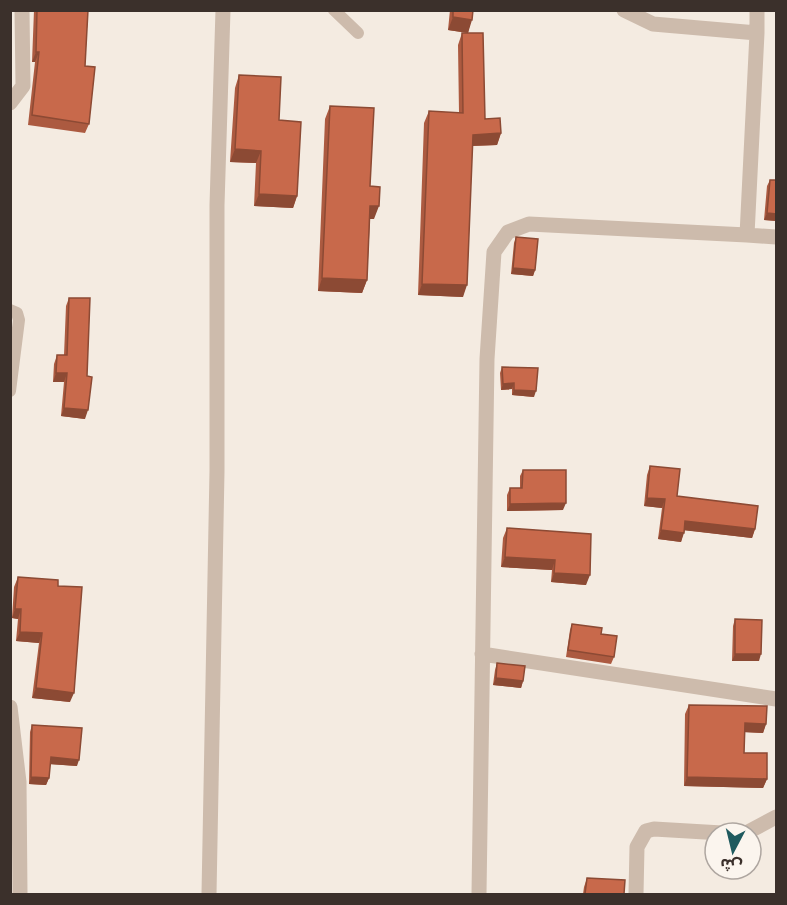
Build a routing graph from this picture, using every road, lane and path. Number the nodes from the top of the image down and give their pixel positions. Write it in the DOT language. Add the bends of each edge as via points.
graph roads {
  1 [pos="22,10"];
  2 [pos="223,10"];
  3 [pos="334,10"];
  4 [pos="624,10"];
  5 [pos="757,10"];
  6 [pos="358,33"];
  7 [pos="757,33"];
  8 [pos="10,103"];
  9 [pos="747,234"];
  10 [pos="777,237"];
  11 [pos="10,310"];
  12 [pos="10,391"];
  13 [pos="482,654"];
  14 [pos="777,699"];
  15 [pos="10,707"];
  16 [pos="777,817"];
  17 [pos="763,824"];
  18 [pos="703,832"];
  19 [pos="20,894"];
  20 [pos="210,894"];
  21 [pos="479,894"];
  22 [pos="636,894"];
  1 -- 8 [label="street" via="23,86"];
  2 -- 20 [label="street" via="217,206"];
  3 -- 6 [label="lane"];
  4 -- 7 [label="street" via="653,24"];
  5 -- 7 [label="street"];
  7 -- 9 [label="street"];
  9 -- 10 [label="street"];
  9 -- 13 [label="street" via="530,224 508,232 494,252 487,359"];
  11 -- 12 [label="lane" via="19,320"];
  13 -- 14 [label="street"];
  13 -- 21 [label="street"];
  15 -- 19 [label="street" via="19,782"];
  16 -- 17 [label="street"];
  18 -- 22 [label="street" via="646,831 636,847"];
}
